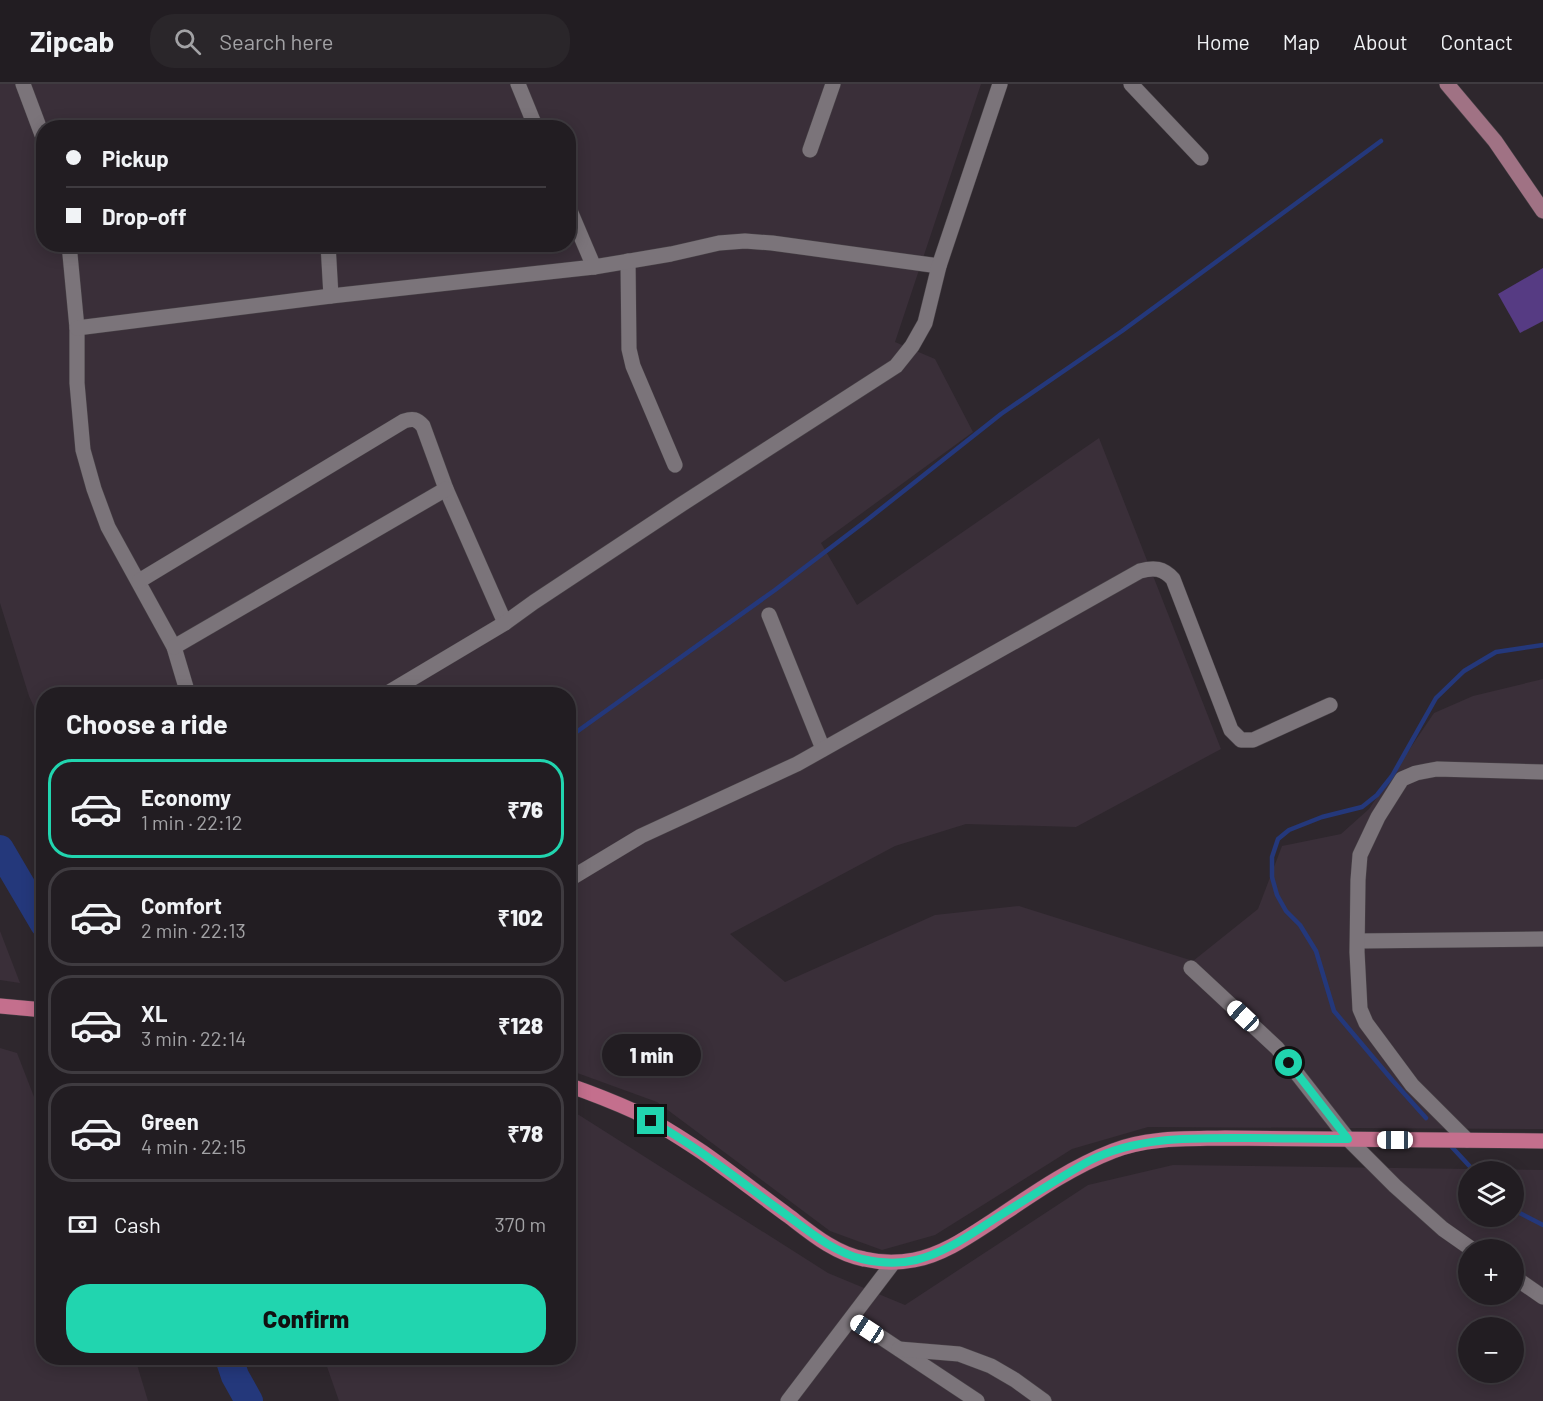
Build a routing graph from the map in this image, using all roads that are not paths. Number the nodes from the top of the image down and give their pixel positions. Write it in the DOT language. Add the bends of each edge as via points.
graph roads {
  1 [pos="23,84"];
  2 [pos="518,84"];
  3 [pos="833,84"];
  4 [pos="1000,84"];
  5 [pos="1131,84"];
  6 [pos="1447,84"];
  7 [pos="36,120"];
  8 [pos="533,120"];
  9 [pos="810,150"];
  10 [pos="1201,158"];
  11 [pos="1543,211"];
  12 [pos="576,225"];
  13 [pos="70,252"];
  14 [pos="328,252"];
  15 [pos="628,261"];
  16 [pos="939,266"];
  17 [pos="594,267"];
  18 [pos="331,296"];
  19 [pos="77,328"];
  20 [pos="675,465"];
  21 [pos="446,489"];
  22 [pos="139,581"];
  23 [pos="769,615"];
  24 [pos="505,623"];
  25 [pos="174,646"];
  26 [pos="186,687"];
  27 [pos="398,687"];
  28 [pos="1330,705"];
  29 [pos="823,749"];
  30 [pos="1543,772"];
  31 [pos="576,875"];
  32 [pos="1543,939"];
  33 [pos="1358,941"];
  34 [pos="1191,968"];
  35 [pos="0,1006"];
  36 [pos="36,1009"];
  37 [pos="576,1087"];
  38 [pos="1348,1139"];
  39 [pos="1467,1140"];
  40 [pos="1543,1141"];
  41 [pos="1458,1240"];
  42 [pos="893,1263"];
  43 [pos="1524,1284"];
  44 [pos="1543,1297"];
  45 [pos="852,1318"];
  46 [pos="899,1349"];
  47 [pos="796,1398"];
  48 [pos="977,1401"];
  49 [pos="1044,1401"];
  1 -- 7 [label="street"];
  2 -- 8 [label="street"];
  3 -- 9 [label="street"];
  4 -- 16 [label="street"];
  5 -- 10 [label="street"];
  6 -- 11 [label="main road" via="1495,141"];
  12 -- 17 [label="street"];
  13 -- 19 [label="street"];
  14 -- 18 [label="street"];
  15 -- 16 [label="street" via="745,241"];
  15 -- 17 [label="street"];
  15 -- 20 [label="street" via="629,349"];
  16 -- 24 [label="street" via="925,323 896,366"];
  17 -- 18 [label="street"];
  18 -- 19 [label="street"];
  19 -- 22 [label="street" via="83,450 108,527"];
  21 -- 22 [label="street" via="423,426 412,418"];
  21 -- 24 [label="street"];
  21 -- 25 [label="street"];
  22 -- 25 [label="street"];
  23 -- 29 [label="street"];
  24 -- 27 [label="street"];
  25 -- 26 [label="street"];
  28 -- 29 [label="street" via="1253,740 1241,740 1231,730 1173,579 1159,568 1149,568"];
  29 -- 31 [label="street" via="641,836"];
  30 -- 33 [label="street" via="1437,770 1402,779 1360,855"];
  32 -- 33 [label="street"];
  33 -- 39 [label="street" via="1360,1009 1366,1023 1412,1085"];
  34 -- 38 [label="street" via="1277,1048"];
  35 -- 36 [label="main road"];
  37 -- 42 [label="main road" via="666,1130 841,1252"];
  38 -- 39 [label="main road"];
  38 -- 41 [label="street"];
  38 -- 42 [label="main road" via="1174,1139 1115,1150 1052,1182 966,1238 916,1260"];
  39 -- 40 [label="main road"];
  42 -- 45 [label="street"];
  43 -- 44 [label="street"];
  45 -- 46 [label="street"];
  45 -- 47 [label="street"];
  46 -- 48 [label="street"];
  46 -- 49 [label="street" via="959,1354 991,1366"];
}
